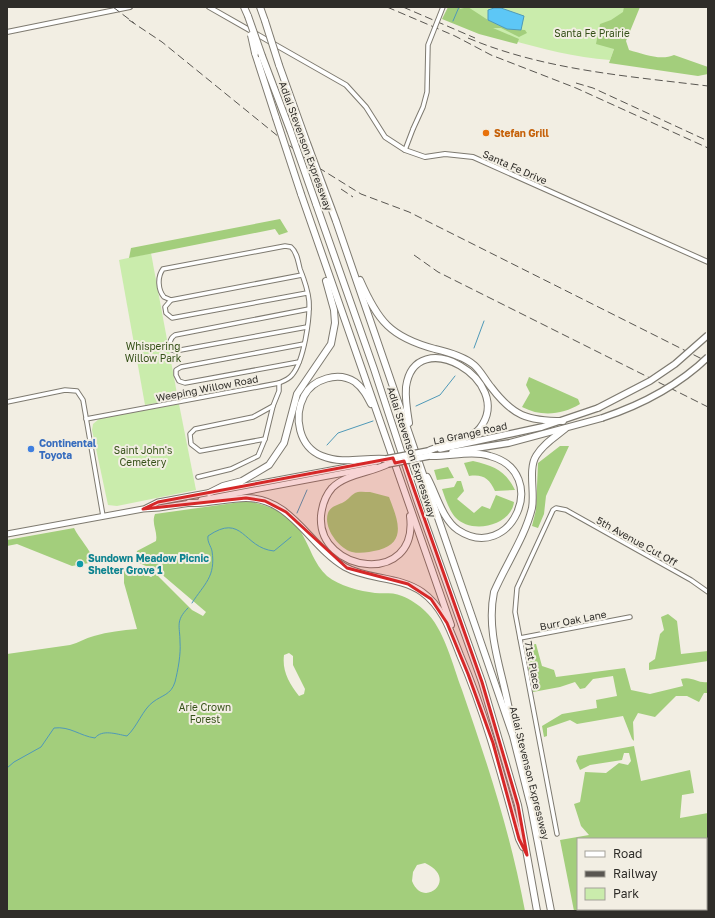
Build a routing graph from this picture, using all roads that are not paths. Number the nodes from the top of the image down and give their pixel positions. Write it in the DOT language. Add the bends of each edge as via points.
graph roads {
  1 [pos="130,7"];
  2 [pos="209,7"];
  3 [pos="260,7"];
  4 [pos="443,7"];
  5 [pos="245,8"];
  6 [pos="248,16"];
  7 [pos="7,32"];
  8 [pos="406,150"];
  9 [pos="313,231"];
  10 [pos="340,232"];
  11 [pos="708,262"];
  12 [pos="302,275"];
  13 [pos="307,293"];
  14 [pos="171,300"];
  15 [pos="309,310"];
  16 [pos="307,327"];
  17 [pos="708,334"];
  18 [pos="304,344"];
  19 [pos="708,357"];
  20 [pos="299,362"];
  21 [pos="279,383"];
  22 [pos="7,402"];
  23 [pos="273,406"];
  24 [pos="86,419"];
  25 [pos="563,421"];
  26 [pos="565,429"];
  27 [pos="386,438"];
  28 [pos="265,439"];
  29 [pos="412,440"];
  30 [pos="444,451"];
  31 [pos="429,454"];
  32 [pos="387,462"];
  33 [pos="374,464"];
  34 [pos="422,470"];
  35 [pos="198,477"];
  36 [pos="404,491"];
  37 [pos="209,493"];
  38 [pos="189,503"];
  39 [pos="556,508"];
  40 [pos="143,509"];
  41 [pos="104,516"];
  42 [pos="7,534"];
  43 [pos="708,592"];
  44 [pos="630,617"];
  45 [pos="520,638"];
  46 [pos="468,674"];
  47 [pos="513,736"];
  48 [pos="557,834"];
  49 [pos="527,855"];
  50 [pos="537,911"];
  51 [pos="551,911"];
  1 -- 7 [label="street"];
  2 -- 8 [label="street, Santa Fe Drive" via="346,85 366,107 385,137"];
  3 -- 10 [label="highway, Adlai Stevenson Expressway, bridge"];
  4 -- 8 [label="street, bridge" via="428,46 427,92"];
  5 -- 6 [label="highway, Adlai Stevenson Expressway"];
  6 -- 9 [label="highway, bridge" via="255,53"];
  6 -- 49 [label="highway, Adlai Stevenson Expressway, bridge" via="482,682 518,805"];
  8 -- 11 [label="street, Santa Fe Drive" via="425,156 445,154 473,157"];
  9 -- 27 [label="highway"];
  9 -- 37 [label="highway" via="334,310 335,323 331,344 297,394 284,443 268,465 242,481"];
  10 -- 25 [label="highway" via="371,305 388,326 407,340 452,354 474,365 507,406 522,416 538,421"];
  10 -- 29 [label="highway, Adlai Stevenson Expressway"];
  12 -- 13 [label="street, Weeping Willow Road"];
  12 -- 14 [label="street"];
  12 -- 14 [label="street, Weeping Willow Road" via="296,252 285,246 163,269 159,277 160,290 164,298"];
  13 -- 14 [label="street" via="174,318 170,318 165,310 166,304"];
  13 -- 15 [label="street, Weeping Willow Road"];
  15 -- 16 [label="street, Weeping Willow Road"];
  15 -- 16 [label="street" via="176,334 172,337 170,346 175,351"];
  16 -- 18 [label="street, Weeping Willow Road"];
  17 -- 25 [label="highway, La Grange Road, bridge" via="675,364 650,381 598,408"];
  18 -- 20 [label="street, Weeping Willow Road"];
  18 -- 20 [label="street" via="181,367 176,370 176,374 179,381 185,383"];
  19 -- 26 [label="highway, La Grange Road, bridge" via="683,378 652,398 630,409"];
  20 -- 21 [label="street, Weeping Willow Road" via="292,375"];
  21 -- 23 [label="street" via="279,391"];
  21 -- 24 [label="street, Weeping Willow Road"];
  22 -- 24 [label="street" via="65,390 77,391 83,400"];
  23 -- 28 [label="street"];
  23 -- 28 [label="street" via="253,417 195,429 190,434 191,444 200,452"];
  24 -- 41 [label="street"];
  25 -- 30 [label="highway, La Grange Road"];
  26 -- 30 [label="highway, La Grange Road" via="509,443"];
  26 -- 47 [label="highway" via="544,445 535,457 532,506 525,528 494,592 492,603 491,625"];
  27 -- 33 [label="highway" via="366,394 349,379 324,379 315,384 304,396 299,424 303,439 313,451 336,460"];
  27 -- 36 [label="highway"];
  28 -- 35 [label="street" via="258,456 252,460 231,469"];
  29 -- 30 [label="highway" via="406,394 408,379 413,369 422,362 432,358 443,358 456,363 472,375 484,391 487,407 480,429"];
  29 -- 34 [label="highway, Adlai Stevenson Expressway"];
  30 -- 31 [label="highway"];
  30 -- 31 [label="highway"];
  30 -- 34 [label="highway" via="489,455 513,470 522,489 522,499 520,509 511,524 487,537 477,537 457,529 450,522"];
  31 -- 32 [label="highway, La Grange Road, bridge"];
  32 -- 33 [label="highway"];
  32 -- 33 [label="highway"];
  33 -- 36 [label="highway" via="342,480 332,488 324,502 322,528 330,544 341,555 357,563 369,565 388,562 401,553 408,543 411,528"];
  33 -- 37 [label="main road"];
  33 -- 38 [label="main road"];
  34 -- 47 [label="highway, Adlai Stevenson Expressway"];
  36 -- 46 [label="highway"];
  37 -- 40 [label="main road" via="158,502"];
  38 -- 40 [label="main road"];
  38 -- 46 [label="highway" via="202,504 246,498 272,503 286,512 333,558 347,568 417,588 431,599 442,614"];
  39 -- 43 [label="street, 5th Avenue Cut Off" via="573,514"];
  39 -- 45 [label="street, 71st Place" via="550,515 516,588 515,612"];
  40 -- 41 [label="main road"];
  41 -- 42 [label="main road"];
  44 -- 45 [label="street, Burr Oak Lane"];
  45 -- 48 [label="street, 71st Place"];
  46 -- 49 [label="highway" via="493,743 519,839"];
  47 -- 51 [label="highway, Adlai Stevenson Expressway" via="531,808"];
  49 -- 50 [label="highway, Adlai Stevenson Expressway"];
}
